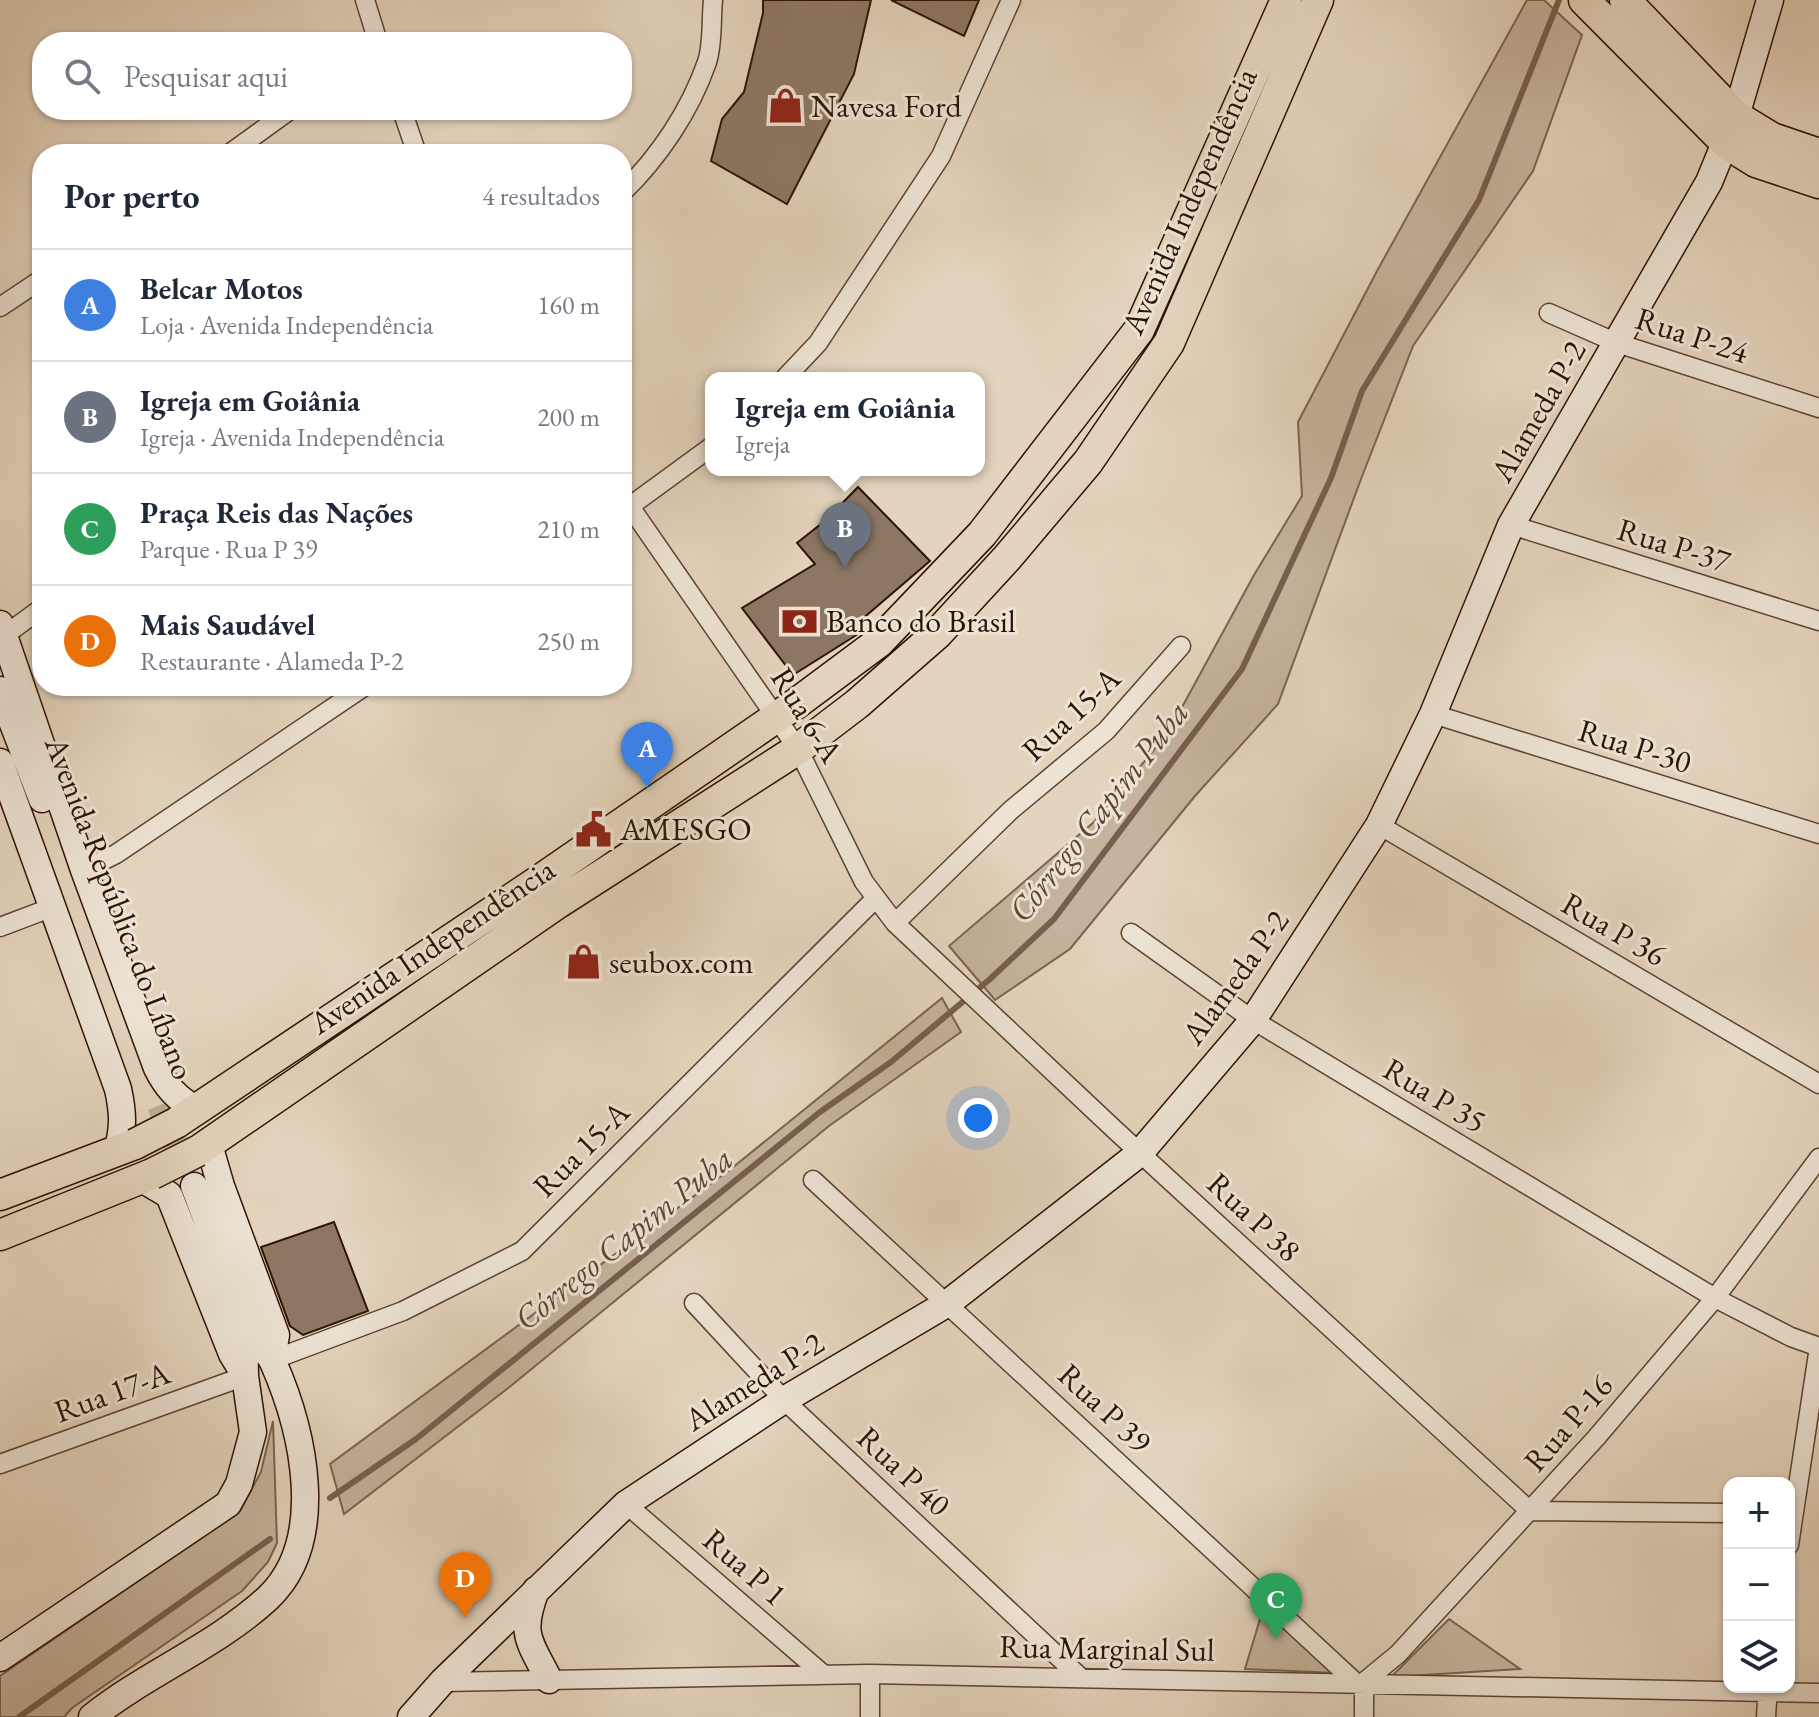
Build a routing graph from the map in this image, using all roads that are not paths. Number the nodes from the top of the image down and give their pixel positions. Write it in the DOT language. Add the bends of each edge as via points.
graph roads {
  1 [pos="365,0"];
  2 [pos="713,0"];
  3 [pos="1011,0"];
  4 [pos="1286,0"];
  5 [pos="1318,0"];
  6 [pos="1584,0"];
  7 [pos="1625,0"];
  8 [pos="1770,0"];
  9 [pos="375,32"];
  10 [pos="276,120"];
  11 [pos="405,120"];
  12 [pos="1732,130"];
  13 [pos="243,144"];
  14 [pos="414,144"];
  15 [pos="1819,154"];
  16 [pos="632,183"];
  17 [pos="1819,183"];
  18 [pos="32,286"];
  19 [pos="0,307"];
  20 [pos="1549,313"];
  21 [pos="1139,330"];
  22 [pos="1169,343"];
  23 [pos="1617,343"];
  24 [pos="791,372"];
  25 [pos="1819,408"];
  26 [pos="705,451"];
  27 [pos="632,500"];
  28 [pos="632,515"];
  29 [pos="1511,525"];
  30 [pos="32,613"];
  31 [pos="1819,621"];
  32 [pos="2,629"];
  33 [pos="1181,646"];
  34 [pos="0,690"];
  35 [pos="350,696"];
  36 [pos="1433,714"];
  37 [pos="777,717"];
  38 [pos="798,749"];
  39 [pos="0,762"];
  40 [pos="1379,825"];
  41 [pos="1819,834"];
  42 [pos="84,870"];
  43 [pos="549,892"];
  44 [pos="876,898"];
  45 [pos="53,907"];
  46 [pos="895,923"];
  47 [pos="0,927"];
  48 [pos="1131,933"];
  49 [pos="940,964"];
  50 [pos="1253,1020"];
  51 [pos="1819,1084"];
  52 [pos="177,1112"];
  53 [pos="126,1148"];
  54 [pos="203,1148"];
  55 [pos="1140,1153"];
  56 [pos="1819,1158"];
  57 [pos="147,1176"];
  58 [pos="813,1180"];
  59 [pos="194,1186"];
  60 [pos="0,1195"];
  61 [pos="0,1235"];
  62 [pos="1715,1298"];
  63 [pos="694,1303"];
  64 [pos="948,1303"];
  65 [pos="243,1313"];
  66 [pos="1819,1347"];
  67 [pos="272,1360"];
  68 [pos="245,1376"];
  69 [pos="784,1400"];
  70 [pos="0,1464"];
  71 [pos="1795,1490"];
  72 [pos="626,1504"];
  73 [pos="1530,1511"];
  74 [pos="1723,1513"];
  75 [pos="536,1589"];
  76 [pos="0,1658"];
  77 [pos="870,1674"];
  78 [pos="824,1675"];
  79 [pos="1080,1677"];
  80 [pos="549,1680"];
  81 [pos="442,1682"];
  82 [pos="1359,1682"];
  83 [pos="1723,1688"];
  84 [pos="1795,1691"];
  85 [pos="1767,1693"];
  86 [pos="1819,1693"];
  87 [pos="92,1717"];
  88 [pos="411,1717"];
  89 [pos="870,1717"];
  90 [pos="1364,1717"];
  91 [pos="1766,1717"];
  1 -- 9 [label="street"];
  2 -- 16 [label="street" via="708,60 685,109 649,167"];
  3 -- 24 [label="street" via="941,156 818,343"];
  4 -- 21 [label="main road, Avenida Independência"];
  5 -- 22 [label="main road, Avenida Independência"];
  6 -- 12 [label="main road"];
  7 -- 12 [label="main road"];
  8 -- 12 [label="street, Alameda P-2"];
  10 -- 13 [label="street"];
  11 -- 14 [label="street"];
  12 -- 15 [label="main road"];
  12 -- 17 [label="main road" via="1756,162"];
  12 -- 23 [label="street, Alameda P-2" via="1709,182"];
  18 -- 19 [label="street"];
  20 -- 23 [label="street, Rua P-24"];
  21 -- 22 [label="main road"];
  21 -- 37 [label="main road, Avenida Independência" via="982,534 879,642"];
  22 -- 38 [label="main road, Avenida Independência" via="1088,462 987,580 937,634"];
  23 -- 25 [label="street, Rua P-24"];
  23 -- 29 [label="street, Alameda P-2"];
  26 -- 27 [label="street"];
  28 -- 37 [label="street, Rua 6-A"];
  29 -- 31 [label="street, Rua P-37"];
  29 -- 36 [label="street, Alameda P-2"];
  30 -- 32 [label="street"];
  32 -- 42 [label="street, Avenida República do Líbano"];
  33 -- 46 [label="street, Rua 15-A" via="1106,731 1011,810"];
  34 -- 52 [label="street, Avenida República do Líbano"];
  35 -- 42 [label="street" via="116,854"];
  36 -- 40 [label="street, Alameda P-2"];
  36 -- 41 [label="street, Rua P-30"];
  37 -- 38 [label="street, Rua 6-A"];
  37 -- 43 [label="main road, Avenida Independência"];
  38 -- 43 [label="main road, Avenida Independência"];
  38 -- 44 [label="street, Rua 6-A"];
  39 -- 45 [label="street, Avenida República do Líbano"];
  40 -- 50 [label="street, Alameda P-2"];
  40 -- 51 [label="street, Rua P 36"];
  42 -- 52 [label="street, Avenida República do Líbano" via="157,1068 178,1098"];
  43 -- 52 [label="main road, Avenida Independência"];
  43 -- 54 [label="main road, Avenida Independência"];
  44 -- 46 [label="street, Rua 6-A"];
  44 -- 67 [label="street, Rua 15-A" via="522,1251 403,1311"];
  45 -- 47 [label="street"];
  45 -- 53 [label="street, Avenida República do Líbano" via="118,1089"];
  46 -- 49 [label="street, Rua 6-A"];
  48 -- 50 [label="street, Rua P 35"];
  49 -- 55 [label="street, Rua P 38"];
  50 -- 55 [label="street, Alameda P-2"];
  50 -- 62 [label="street, Rua P 35"];
  52 -- 53 [label="main road, Avenida Independência, bridge"];
  53 -- 60 [label="main road, Avenida Independência"];
  54 -- 57 [label="main road, Avenida Independência, bridge"];
  54 -- 67 [label="street" via="276,1335"];
  55 -- 64 [label="street, Alameda P-2"];
  55 -- 73 [label="street, Rua P 38"];
  56 -- 62 [label="street, Rua P-16"];
  57 -- 61 [label="main road, Avenida Independência"];
  57 -- 68 [label="street" via="169,1195"];
  58 -- 64 [label="street, Rua P 39"];
  59 -- 65 [label="street"];
  62 -- 66 [label="street, Rua P 35"];
  62 -- 73 [label="street, Rua P-16"];
  63 -- 69 [label="street, Rua P 40"];
  64 -- 69 [label="street, Alameda P-2"];
  64 -- 82 [label="street, Rua P 39"];
  65 -- 67 [label="street"];
  65 -- 68 [label="street"];
  66 -- 71 [label="street"];
  67 -- 87 [label="street" via="306,1480 302,1527 286,1575 245,1618"];
  68 -- 70 [label="street, Rua 17-A"];
  68 -- 76 [label="street" via="253,1432 228,1504"];
  69 -- 72 [label="street, Alameda P-2"];
  69 -- 79 [label="street, Rua P 40"];
  72 -- 75 [label="street, Alameda P-2"];
  72 -- 78 [label="street, Rua P 1"];
  73 -- 74 [label="street"];
  73 -- 82 [label="street, Rua P-16" via="1398,1654"];
  75 -- 80 [label="street" via="526,1617 527,1636"];
  75 -- 81 [label="street, Alameda P-2"];
  77 -- 78 [label="street, Rua Marginal Sul"];
  77 -- 79 [label="street, Rua Marginal Sul"];
  77 -- 89 [label="street"];
  78 -- 80 [label="street, Rua Marginal Sul"];
  79 -- 82 [label="street, Rua Marginal Sul"];
  80 -- 81 [label="street, Rua Marginal Sul"];
  81 -- 88 [label="street, Alameda P-2"];
  82 -- 83 [label="street, Rua Marginal Sul"];
  82 -- 90 [label="street"];
  84 -- 86 [label="street, Rua Marginal Sul"];
  85 -- 91 [label="street"];
}
